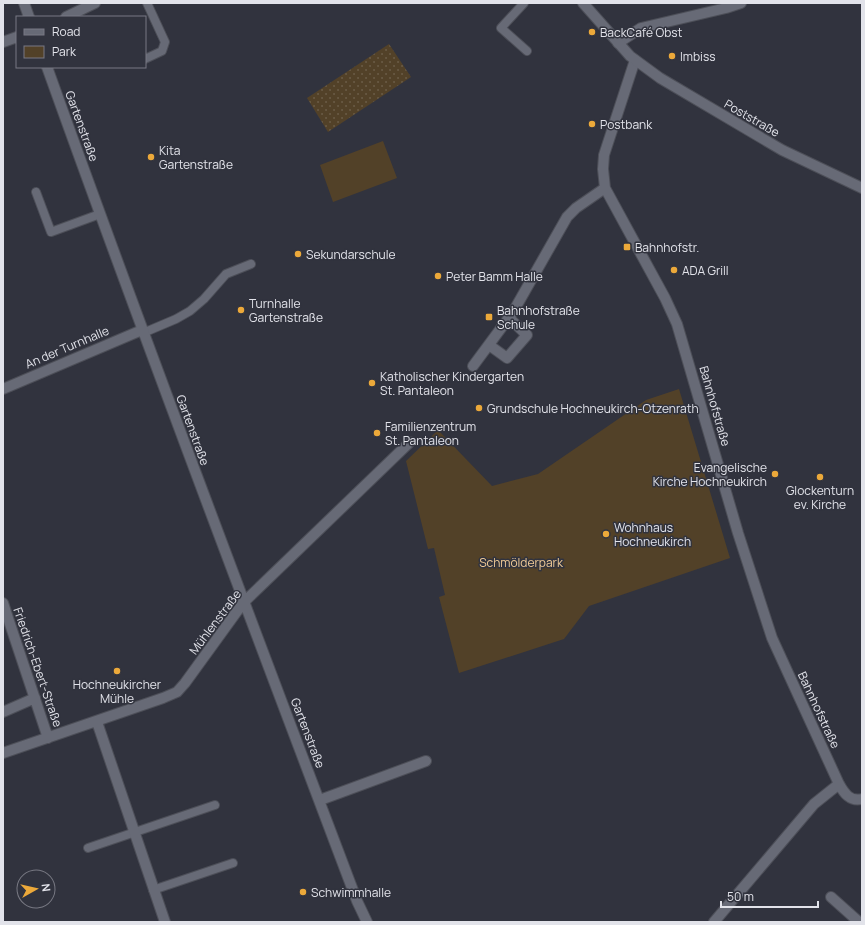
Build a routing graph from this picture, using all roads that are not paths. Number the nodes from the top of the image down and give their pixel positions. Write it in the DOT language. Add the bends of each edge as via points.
graph roads {
  1 [pos="24,3"];
  2 [pos="94,3"];
  3 [pos="147,3"];
  4 [pos="524,3"];
  5 [pos="583,3"];
  6 [pos="739,3"];
  7 [pos="29,16"];
  8 [pos="68,16"];
  9 [pos="16,37"];
  10 [pos="3,42"];
  11 [pos="618,43"];
  12 [pos="527,51"];
  13 [pos="146,59"];
  14 [pos="635,60"];
  15 [pos="47,68"];
  16 [pos="605,188"];
  17 [pos="862,188"];
  18 [pos="36,192"];
  19 [pos="100,214"];
  20 [pos="251,264"];
  21 [pos="509,318"];
  22 [pos="142,332"];
  23 [pos="489,345"];
  24 [pos="473,366"];
  25 [pos="3,389"];
  26 [pos="410,442"];
  27 [pos="3,603"];
  28 [pos="243,603"];
  29 [pos="35,698"];
  30 [pos="3,712"];
  31 [pos="97,722"];
  32 [pos="48,738"];
  33 [pos="3,753"];
  34 [pos="426,761"];
  35 [pos="839,784"];
  36 [pos="862,799"];
  37 [pos="320,800"];
  38 [pos="215,805"];
  39 [pos="134,832"];
  40 [pos="88,848"];
  41 [pos="233,863"];
  42 [pos="154,890"];
  43 [pos="831,897"];
  44 [pos="164,922"];
  45 [pos="367,922"];
  46 [pos="714,922"];
  47 [pos="859,922"];
  1 -- 7 [label="street"];
  2 -- 8 [label="street"];
  3 -- 13 [label="lane" via="165,42 162,51"];
  4 -- 12 [label="lane" via="500,28"];
  5 -- 11 [label="street, Poststraße"];
  6 -- 11 [label="street" via="645,27 636,30"];
  9 -- 10 [label="street"];
  11 -- 14 [label="street, Poststraße"];
  14 -- 16 [label="street, Bahnhofstraße" via="604,155"];
  14 -- 17 [label="street, Poststraße" via="673,86 782,150"];
  15 -- 19 [label="street, Gartenstraße"];
  16 -- 21 [label="street" via="576,208 567,218"];
  16 -- 35 [label="street, Bahnhofstraße" via="673,314 772,638"];
  18 -- 19 [label="lane" via="51,232"];
  19 -- 22 [label="street, Gartenstraße"];
  20 -- 22 [label="lane" via="226,274 190,311"];
  21 -- 23 [label="street"];
  21 -- 23 [label="street" via="527,335 507,358"];
  22 -- 25 [label="street, An der Turnhalle"];
  22 -- 28 [label="street, Gartenstraße"];
  23 -- 24 [label="street"];
  26 -- 28 [label="street, Mühlenstraße"];
  27 -- 29 [label="street, Friedrich-Ebert-Straße"];
  28 -- 31 [label="street, Mühlenstraße" via="177,692"];
  28 -- 37 [label="street, Gartenstraße"];
  29 -- 30 [label="street"];
  29 -- 32 [label="street, Friedrich-Ebert-Straße"];
  31 -- 32 [label="street, Mühlenstraße"];
  31 -- 39 [label="street"];
  32 -- 33 [label="street, Mühlenstraße"];
  34 -- 37 [label="street"];
  35 -- 36 [label="street, Bahnhofstraße" via="850,798"];
  35 -- 46 [label="street" via="814,804"];
  37 -- 45 [label="street, Gartenstraße"];
  38 -- 39 [label="lane"];
  39 -- 40 [label="lane"];
  39 -- 42 [label="street"];
  41 -- 42 [label="lane"];
  42 -- 44 [label="street"];
  43 -- 47 [label="street"];
}
